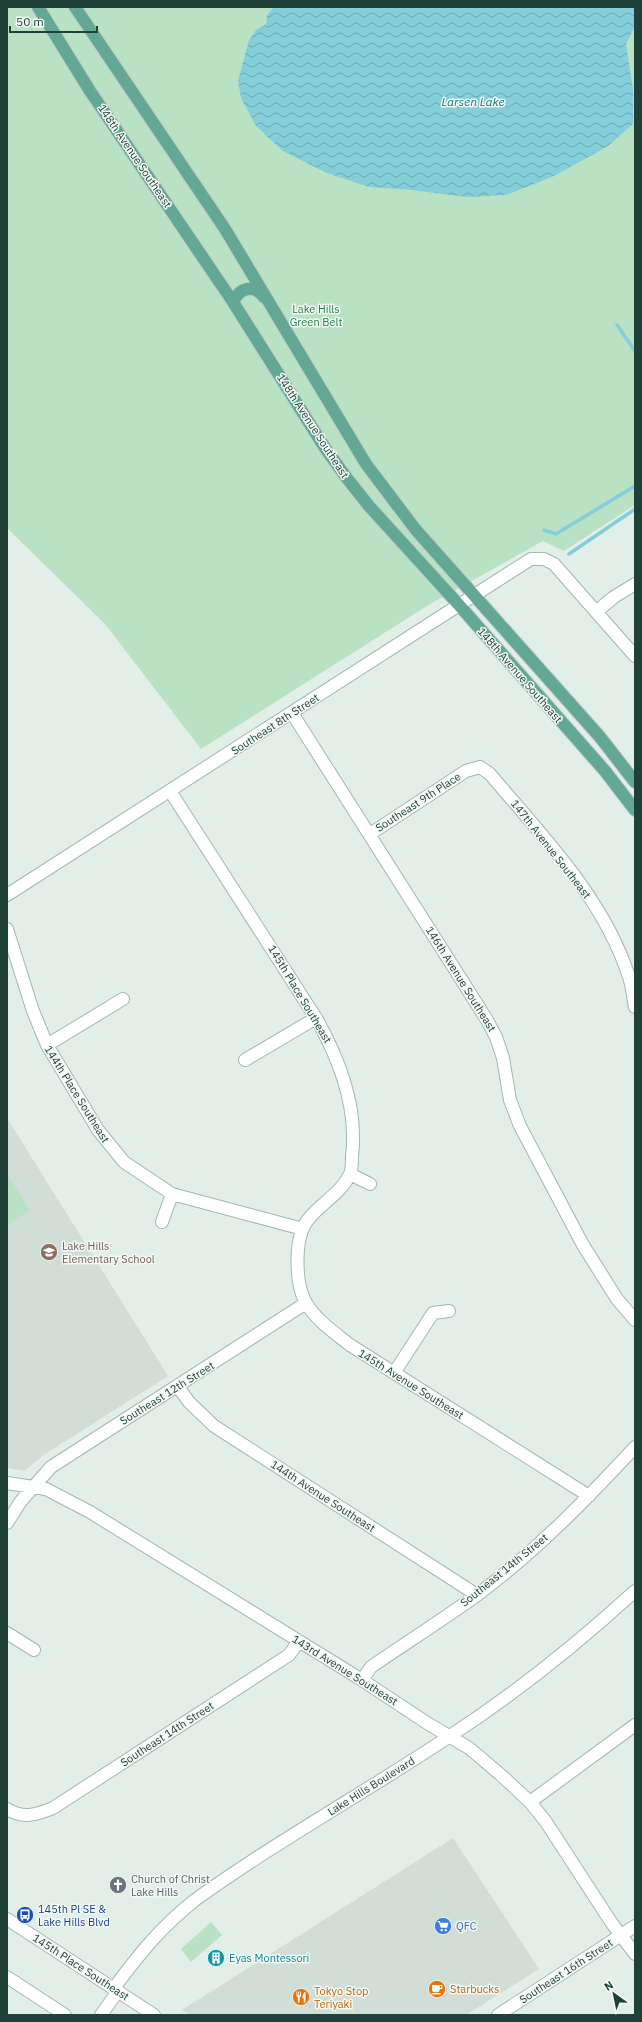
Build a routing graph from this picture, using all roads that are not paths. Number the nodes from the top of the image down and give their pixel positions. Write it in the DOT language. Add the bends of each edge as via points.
graph roads {
  1 [pos="38,7"];
  2 [pos="75,7"];
  3 [pos="233,302"];
  4 [pos="273,308"];
  5 [pos="635,584"];
  6 [pos="475,595"];
  7 [pos="459,605"];
  8 [pos="597,611"];
  9 [pos="635,656"];
  10 [pos="292,713"];
  11 [pos="481,762"];
  12 [pos="635,782"];
  13 [pos="170,791"];
  14 [pos="635,810"];
  15 [pos="370,834"];
  16 [pos="7,895"];
  17 [pos="7,929"];
  18 [pos="123,999"];
  19 [pos="635,1007"];
  20 [pos="316,1018"];
  21 [pos="47,1045"];
  22 [pos="245,1060"];
  23 [pos="350,1174"];
  24 [pos="370,1184"];
  25 [pos="172,1194"];
  26 [pos="162,1222"];
  27 [pos="303,1228"];
  28 [pos="306,1303"];
  29 [pos="449,1311"];
  30 [pos="635,1320"];
  31 [pos="394,1373"];
  32 [pos="178,1387"];
  33 [pos="635,1447"];
  34 [pos="7,1483"];
  35 [pos="32,1488"];
  36 [pos="589,1496"];
  37 [pos="7,1523"];
  38 [pos="635,1591"];
  39 [pos="477,1595"];
  40 [pos="7,1633"];
  41 [pos="299,1641"];
  42 [pos="34,1650"];
  43 [pos="362,1680"];
  44 [pos="635,1725"];
  45 [pos="450,1736"];
  46 [pos="530,1802"];
  47 [pos="7,1808"];
  48 [pos="7,1919"];
  49 [pos="635,1926"];
  50 [pos="621,1935"];
  51 [pos="635,1954"];
  52 [pos="7,1977"];
  53 [pos="116,1989"];
  54 [pos="65,2015"];
  55 [pos="101,2015"];
  56 [pos="154,2015"];
  57 [pos="498,2015"];
  1 -- 3 [label="main road, 148th Avenue Southeast" via="93,95"];
  2 -- 4 [label="main road, 148th Avenue Southeast" via="225,228"];
  3 -- 4 [label="main road" via="236,295 249,288 260,292"];
  3 -- 7 [label="main road, 148th Avenue Southeast" via="346,477 374,512"];
  4 -- 6 [label="main road, 148th Avenue Southeast" via="366,464 416,530"];
  5 -- 8 [label="street"];
  6 -- 7 [label="street, Southeast 8th Street"];
  6 -- 8 [label="street, Southeast 8th Street" via="531,559 544,559 554,564"];
  6 -- 12 [label="main road, 148th Avenue Southeast" via="600,738"];
  7 -- 10 [label="street, Southeast 8th Street"];
  7 -- 14 [label="main road, 148th Avenue Southeast" via="605,771"];
  8 -- 9 [label="street"];
  10 -- 13 [label="street, Southeast 8th Street"];
  10 -- 15 [label="street, 146th Avenue Southeast"];
  11 -- 15 [label="street, Southeast 9th Place"];
  11 -- 19 [label="street, 147th Avenue Southeast" via="561,859 598,910 628,974"];
  13 -- 16 [label="street, Southeast 8th Street"];
  13 -- 20 [label="street, 145th Place Southeast"];
  15 -- 30 [label="street, 146th Avenue Southeast" via="487,1020 503,1058 510,1100 520,1126 583,1245 617,1299"];
  17 -- 21 [label="street, 144th Place Southeast"];
  18 -- 21 [label="street"];
  20 -- 22 [label="street"];
  20 -- 23 [label="street, 145th Place Southeast" via="334,1051 352,1115 354,1145"];
  21 -- 25 [label="street, 144th Place Southeast" via="111,1148 124,1162"];
  23 -- 24 [label="street"];
  23 -- 27 [label="street, 145th Place Southeast"];
  25 -- 26 [label="street"];
  25 -- 27 [label="street, 144th Place Southeast"];
  27 -- 28 [label="street, 145th Avenue Southeast" via="297,1256"];
  28 -- 31 [label="street, 145th Avenue Southeast" via="322,1322 350,1345"];
  28 -- 32 [label="street, Southeast 12th Street"];
  29 -- 31 [label="street" via="433,1313"];
  31 -- 36 [label="street, 145th Avenue Southeast"];
  32 -- 35 [label="street, Southeast 12th Street" via="51,1467"];
  32 -- 39 [label="street, 144th Avenue Southeast" via="214,1426"];
  33 -- 36 [label="street, Southeast 14th Street"];
  34 -- 35 [label="street, 143rd Avenue Southeast"];
  35 -- 37 [label="street, Southeast 12th Street"];
  35 -- 41 [label="street, 143rd Avenue Southeast" via="46,1489 90,1512"];
  36 -- 39 [label="street, Southeast 14th Street" via="526,1555"];
  38 -- 45 [label="street, Lake Hills Boulevard" via="536,1676"];
  39 -- 43 [label="street, Southeast 14th Street" via="371,1667"];
  40 -- 42 [label="street"];
  41 -- 43 [label="street, 143rd Avenue Southeast"];
  41 -- 47 [label="street, Southeast 14th Street" via="289,1655 53,1808 27,1816 16,1814"];
  43 -- 45 [label="street, 143rd Avenue Southeast"];
  44 -- 46 [label="street"];
  45 -- 46 [label="street, 143rd Avenue Southeast" via="469,1748"];
  45 -- 53 [label="street, Lake Hills Boulevard" via="175,1915 152,1938"];
  46 -- 50 [label="street, 143rd Avenue Southeast"];
  48 -- 53 [label="street, 145th Place Southeast"];
  49 -- 50 [label="street, Southeast 16th Street"];
  50 -- 51 [label="street"];
  50 -- 57 [label="street, Southeast 16th Street"];
  52 -- 54 [label="street"];
  53 -- 55 [label="street, Lake Hills Boulevard"];
  53 -- 56 [label="street, 145th Place Southeast"];
}
